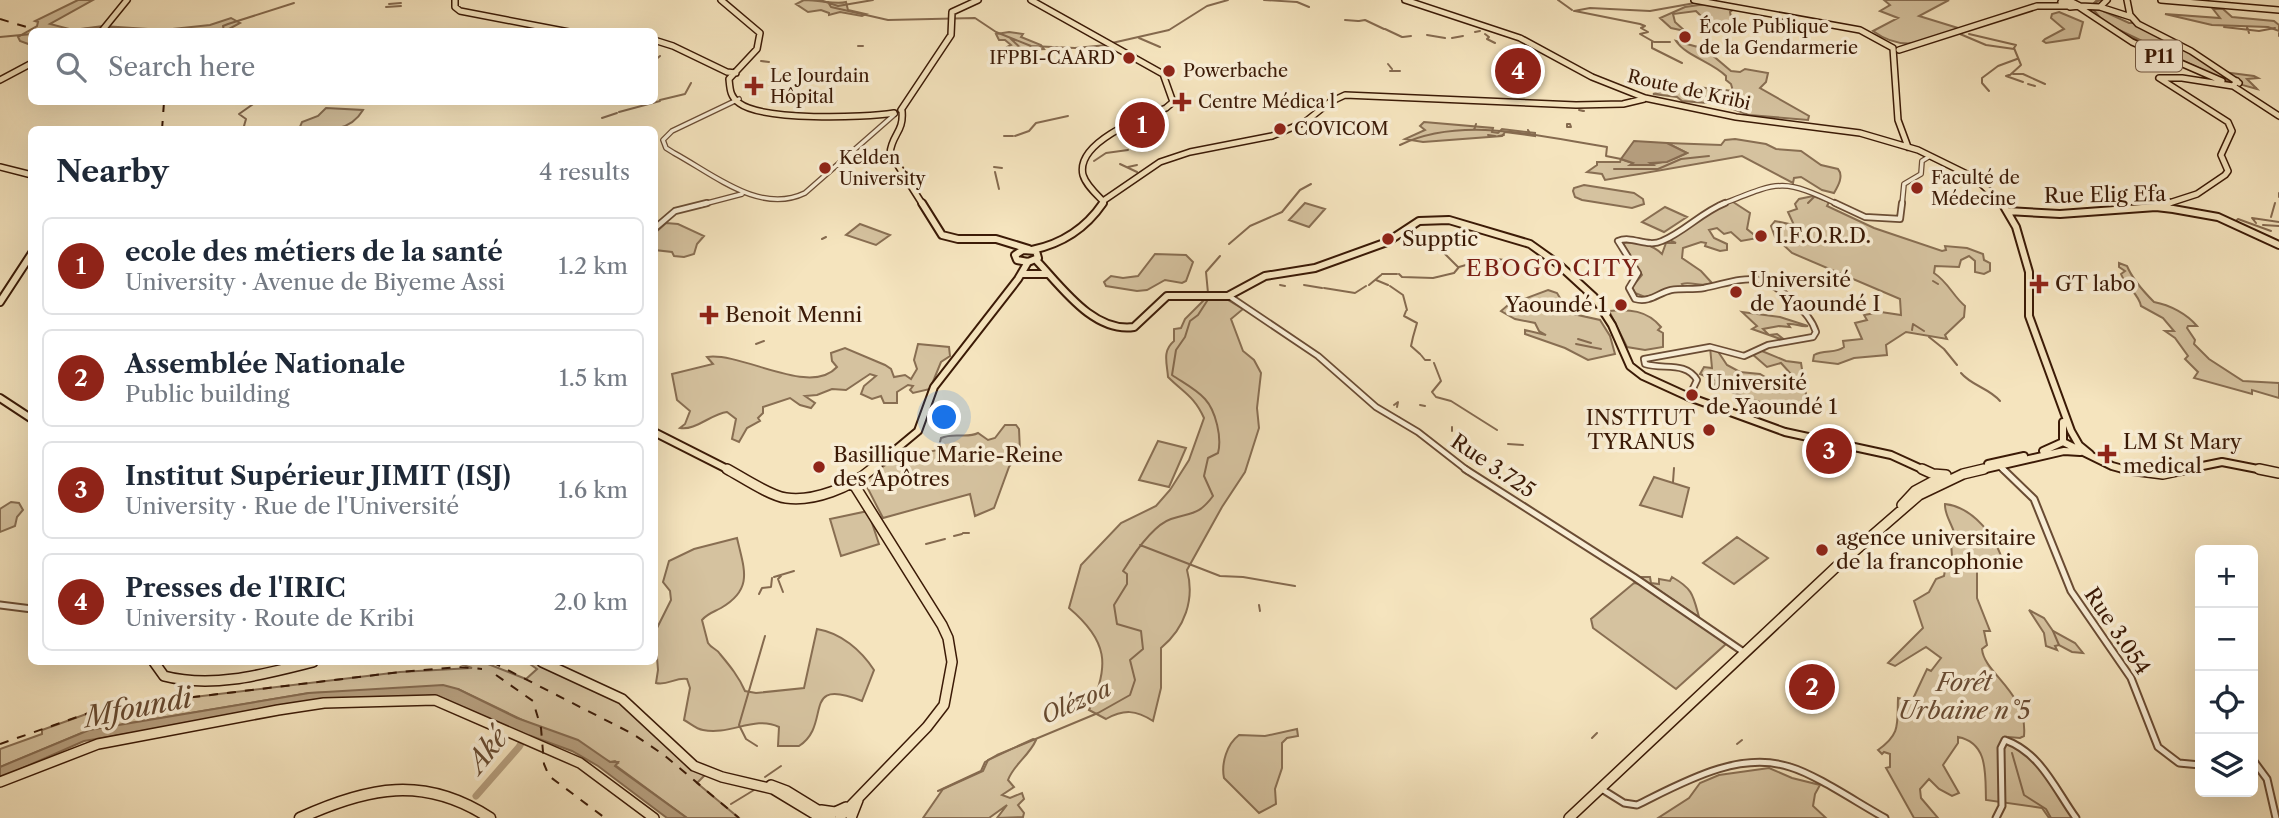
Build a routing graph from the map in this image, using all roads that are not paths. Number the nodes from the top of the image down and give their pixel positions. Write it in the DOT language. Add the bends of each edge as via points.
graph roads {
  1 [pos="127,0"];
  2 [pos="454,0"];
  3 [pos="723,0"];
  4 [pos="978,0"];
  5 [pos="1031,0"];
  6 [pos="1405,0"];
  7 [pos="2107,0"];
  8 [pos="2127,0"];
  9 [pos="2161,0"];
  10 [pos="1698,1"];
  11 [pos="2064,2"];
  12 [pos="2047,4"];
  13 [pos="2079,6"];
  14 [pos="2094,6"];
  15 [pos="2279,10"];
  16 [pos="2131,17"];
  17 [pos="105,28"];
  18 [pos="541,28"];
  19 [pos="548,28"];
  20 [pos="658,42"];
  21 [pos="1897,49"];
  22 [pos="28,65"];
  23 [pos="732,74"];
  24 [pos="0,80"];
  25 [pos="2213,81"];
  26 [pos="2236,86"];
  27 [pos="1641,99"];
  28 [pos="738,100"];
  29 [pos="898,112"];
  30 [pos="2275,114"];
  31 [pos="1908,145"];
  32 [pos="1930,156"];
  33 [pos="0,167"];
  34 [pos="28,174"];
  35 [pos="743,194"];
  36 [pos="1102,199"];
  37 [pos="2177,200"];
  38 [pos="2156,207"];
  39 [pos="2007,211"];
  40 [pos="2190,211"];
  41 [pos="658,226"];
  42 [pos="1011,243"];
  43 [pos="2279,245"];
  44 [pos="1018,252"];
  45 [pos="1031,257"];
  46 [pos="28,263"];
  47 [pos="1022,274"];
  48 [pos="1051,275"];
  49 [pos="1014,284"];
  50 [pos="1229,296"];
  51 [pos="0,302"];
  52 [pos="1689,397"];
  53 [pos="0,398"];
  54 [pos="28,416"];
  55 [pos="658,434"];
  56 [pos="2073,435"];
  57 [pos="2066,445"];
  58 [pos="2090,454"];
  59 [pos="2099,460"];
  60 [pos="1912,464"];
  61 [pos="1998,465"];
  62 [pos="2279,473"];
  63 [pos="1946,475"];
  64 [pos="1937,481"];
  65 [pos="853,483"];
  66 [pos="0,605"];
  67 [pos="28,608"];
  68 [pos="1746,654"];
  69 [pos="155,665"];
  70 [pos="299,665"];
  71 [pos="548,665"];
  72 [pos="2258,764"];
  73 [pos="2195,765"];
  74 [pos="0,782"];
  75 [pos="1600,788"];
  76 [pos="861,796"];
  77 [pos="462,799"];
  78 [pos="815,815"];
  79 [pos="300,818"];
  80 [pos="307,818"];
  81 [pos="490,818"];
  82 [pos="654,818"];
  83 [pos="838,818"];
  84 [pos="851,818"];
  85 [pos="1569,818"];
  86 [pos="1885,818"];
  87 [pos="1996,818"];
  88 [pos="2076,818"];
  89 [pos="2276,818"];
  1 -- 17 [label="main road"];
  2 -- 18 [label="main road" via="452,7 459,12"];
  2 -- 19 [label="main road" via="460,11"];
  3 -- 23 [label="main road" via="760,33 757,49"];
  4 -- 29 [label="main road" via="954,9 948,40"];
  5 -- 36 [label="main road" via="1164,74 1174,100 1087,152 1083,174"];
  6 -- 27 [label="main road, Route de Kribi" via="1518,37"];
  7 -- 14 [label="main road"];
  8 -- 16 [label="main road"];
  9 -- 15 [label="main road"];
  10 -- 21 [label="main road" via="1860,30"];
  10 -- 21 [label="main road" via="1861,29"];
  11 -- 12 [label="main road"];
  11 -- 13 [label="main road, P11"];
  11 -- 21 [label="main road" via="2032,6"];
  12 -- 13 [label="main road"];
  12 -- 21 [label="main road"];
  13 -- 14 [label="main road"];
  13 -- 14 [label="main road"];
  13 -- 25 [label="main road, P11" via="2130,42"];
  13 -- 26 [label="main road, P11" via="2132,42"];
  14 -- 16 [label="main road"];
  16 -- 26 [label="main road" via="2187,49"];
  20 -- 23 [label="main road"];
  21 -- 31 [label="main road" via="1898,120"];
  22 -- 24 [label="main road"];
  23 -- 28 [label="main road" via="728,86"];
  25 -- 26 [label="main road"];
  25 -- 37 [label="main road" via="2159,78 2232,129 2232,141 2221,155 2227,173 2197,194"];
  26 -- 30 [label="main road, P11"];
  26 -- 30 [label="main road, P11"];
  27 -- 31 [label="main road, Route de Kribi" via="1754,120 1838,128"];
  27 -- 36 [label="main road" via="1576,105 1357,95 1337,99 1309,120 1272,136 1160,162"];
  28 -- 29 [label="main road" via="754,110 778,114"];
  28 -- 35 [label="street" via="672,131 663,140 666,148"];
  29 -- 35 [label="street" via="802,196 776,201"];
  29 -- 42 [label="main road" via="903,127 891,143 890,153 937,230 951,238"];
  31 -- 32 [label="main road"];
  31 -- 39 [label="main road" via="1975,178"];
  32 -- 39 [label="main road" via="1972,178"];
  32 -- 52 [label="street" via="1922,161 1921,174 1904,184 1900,219 1864,217 1806,189 1779,184 1712,208 1661,242 1618,241 1637,267 1629,288 1635,299 1645,302 1668,291 1738,277 1756,278 1776,285 1815,324 1813,337 1768,345 1744,356 1693,348 1644,359 1651,367 1692,372 1697,380"];
  33 -- 34 [label="main road"];
  35 -- 41 [label="street" via="676,211"];
  36 -- 45 [label="main road" via="1065,243"];
  37 -- 38 [label="main road"];
  37 -- 40 [label="main road"];
  38 -- 39 [label="main road, Rue Elig Efa" via="2074,214"];
  38 -- 40 [label="main road, Rue Elig Efa"];
  39 -- 56 [label="main road" via="2029,272 2029,316"];
  39 -- 57 [label="main road" via="2024,267 2024,314 2065,428"];
  40 -- 43 [label="main road, Rue Elig Efa" via="2218,217"];
  42 -- 44 [label="main road"];
  42 -- 45 [label="main road"];
  44 -- 45 [label="main road"];
  44 -- 45 [label="main road" via="1015,258"];
  45 -- 47 [label="main road"];
  45 -- 48 [label="main road"];
  45 -- 49 [label="main road"];
  46 -- 51 [label="main road"];
  47 -- 48 [label="main road"];
  47 -- 49 [label="main road"];
  48 -- 50 [label="main road" via="1083,311 1125,328 1134,327 1167,296"];
  49 -- 65 [label="main road" via="934,387 918,430"];
  50 -- 52 [label="main road" via="1265,276 1315,268 1387,242 1424,220 1445,217 1525,243 1558,264 1604,309 1630,366"];
  50 -- 68 [label="street, Rue 3.725" via="1318,356 1376,407 1465,469"];
  52 -- 60 [label="main road" via="1785,432 1891,455"];
  53 -- 54 [label="main road"];
  55 -- 65 [label="main road" via="784,498 809,497"];
  56 -- 57 [label="main road"];
  56 -- 58 [label="main road"];
  57 -- 58 [label="main road"];
  57 -- 59 [label="main road"];
  57 -- 61 [label="main road"];
  58 -- 59 [label="main road"];
  59 -- 62 [label="main road" via="2150,474 2222,462"];
  60 -- 63 [label="main road"];
  60 -- 64 [label="main road"];
  61 -- 63 [label="main road"];
  61 -- 64 [label="main road"];
  61 -- 73 [label="street, Rue 3.054" via="2034,499 2071,591 2131,678 2158,747 2179,763"];
  63 -- 64 [label="main road"];
  64 -- 68 [label="main road" via="1894,515"];
  65 -- 76 [label="main road" via="942,625 952,662 937,716"];
  66 -- 67 [label="street"];
  68 -- 75 [label="main road"];
  69 -- 70 [label="main road" via="164,676 191,682"];
  71 -- 78 [label="main road" via="622,699 694,766 786,795"];
  72 -- 89 [label="street" via="2268,779"];
  74 -- 82 [label="main road" via="98,744 306,705 426,700 449,705 580,763"];
  75 -- 85 [label="main road"];
  75 -- 86 [label="street" via="1624,803 1637,804 1712,771 1779,764 1793,767"];
  76 -- 78 [label="main road" via="835,812"];
  76 -- 83 [label="main road"];
  76 -- 84 [label="main road"];
  77 -- 79 [label="highway" via="432,790 394,789 350,797"];
  77 -- 80 [label="highway" via="379,794"];
  77 -- 81 [label="highway"];
  78 -- 83 [label="main road"];
  87 -- 88 [label="street" via="2002,806 2001,748 2007,740 2029,752"];
}
